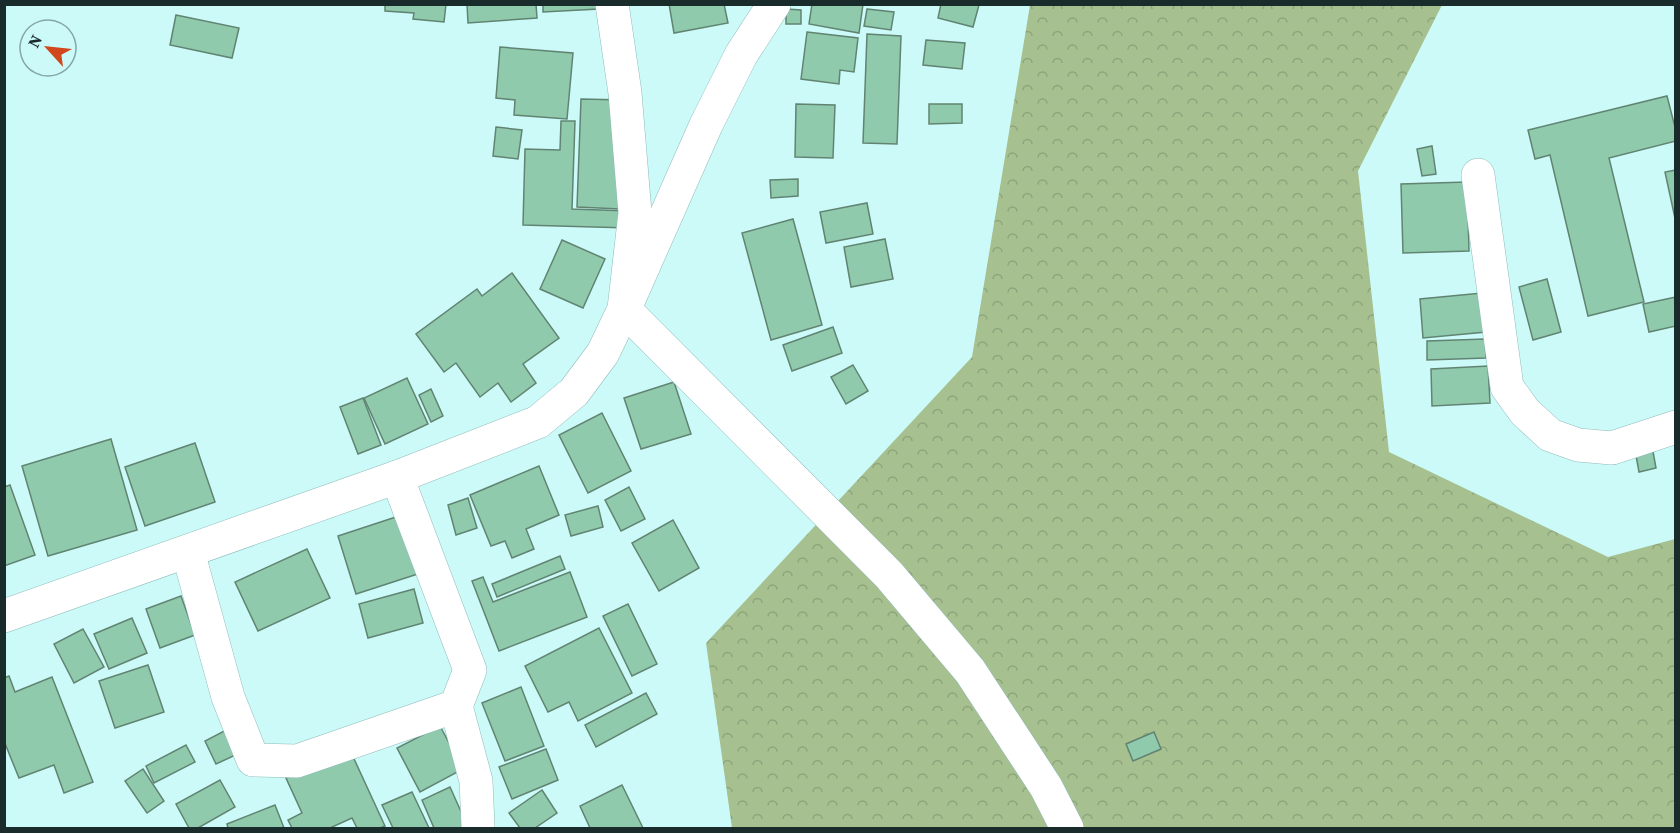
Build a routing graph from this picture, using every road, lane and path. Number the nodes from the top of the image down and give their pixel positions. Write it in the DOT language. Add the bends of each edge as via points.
graph roads {
  1 [pos="612,4"];
  2 [pos="774,4"];
  3 [pos="1478,175"];
  4 [pos="624,309"];
  5 [pos="1676,427"];
  6 [pos="397,477"];
  7 [pos="188,552"];
  8 [pos="4,616"];
  9 [pos="456,706"];
  10 [pos="478,826"];
  11 [pos="1067,828"];
  1 -- 4 [label="street" via="625,93 635,213"];
  2 -- 4 [label="street" via="741,55 706,125"];
  3 -- 5 [label="street" via="1507,387 1525,412 1550,435 1578,445 1612,448"];
  4 -- 6 [label="street" via="603,353 574,392 538,422"];
  4 -- 11 [label="street" via="889,575 970,671 1046,787"];
  6 -- 7 [label="street"];
  6 -- 9 [label="street" via="470,670"];
  7 -- 8 [label="street"];
  7 -- 9 [label="street" via="228,697 253,760 297,761"];
  9 -- 10 [label="street" via="476,781"];
}
